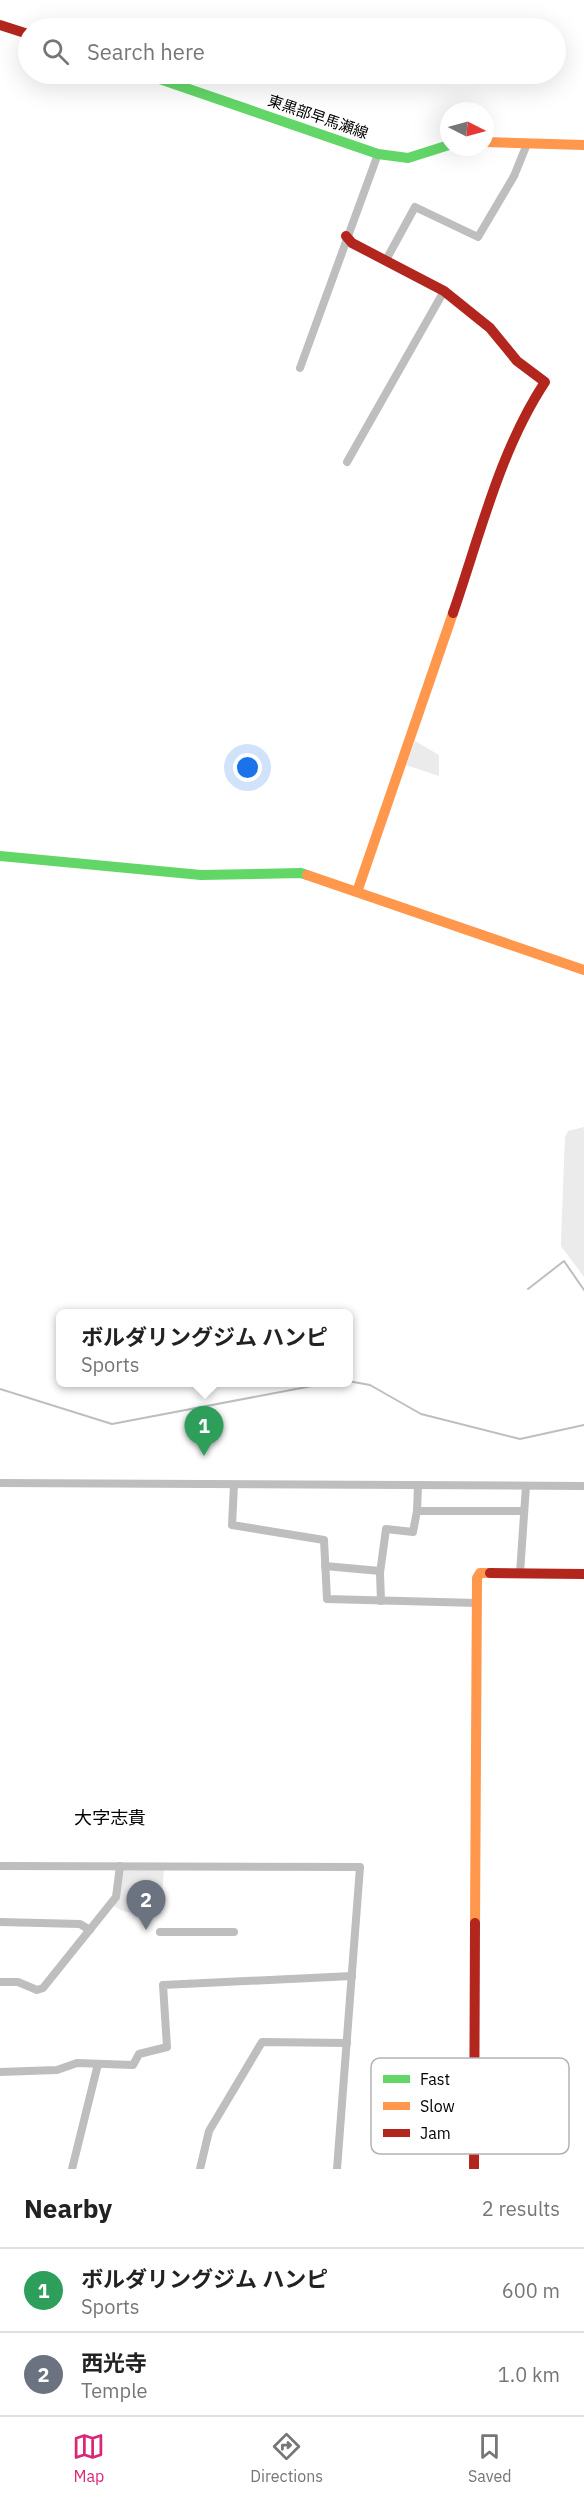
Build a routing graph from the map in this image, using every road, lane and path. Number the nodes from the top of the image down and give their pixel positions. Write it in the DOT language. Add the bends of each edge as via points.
graph roads {
  1 [pos="0,25"];
  2 [pos="18,31"];
  3 [pos="175,84"];
  4 [pos="494,142"];
  5 [pos="527,144"];
  6 [pos="584,145"];
  7 [pos="440,148"];
  8 [pos="378,154"];
  9 [pos="346,236"];
  10 [pos="386,260"];
  11 [pos="444,291"];
  12 [pos="300,368"];
  13 [pos="347,462"];
  14 [pos="0,856"];
  15 [pos="357,892"];
  16 [pos="584,970"];
  17 [pos="0,1483"];
  18 [pos="234,1485"];
  19 [pos="418,1485"];
  20 [pos="526,1486"];
  21 [pos="584,1486"];
  22 [pos="417,1511"];
  23 [pos="524,1511"];
  24 [pos="325,1566"];
  25 [pos="380,1571"];
  26 [pos="520,1574"];
  27 [pos="584,1574"];
  28 [pos="381,1601"];
  29 [pos="477,1603"];
  30 [pos="0,1866"];
  31 [pos="120,1866"];
  32 [pos="0,1922"];
  33 [pos="90,1930"];
  34 [pos="160,1932"];
  35 [pos="234,1932"];
  36 [pos="352,1976"];
  37 [pos="0,1982"];
  38 [pos="347,2043"];
  39 [pos="475,2058"];
  40 [pos="98,2064"];
  41 [pos="0,2072"];
  42 [pos="474,2154"];
  43 [pos="72,2169"];
  44 [pos="200,2169"];
  45 [pos="337,2169"];
  46 [pos="474,2169"];
  1 -- 2 [label="street"];
  3 -- 8 [label="street, 東黒部早馬瀬線"];
  4 -- 5 [label="street"];
  5 -- 6 [label="street"];
  5 -- 10 [label="street" via="514,176 478,237 415,207"];
  7 -- 8 [label="street, 東黒部早馬瀬線" via="408,158"];
  8 -- 9 [label="street"];
  9 -- 10 [label="street"];
  9 -- 12 [label="street"];
  10 -- 11 [label="street"];
  11 -- 13 [label="street"];
  11 -- 15 [label="street" via="490,328 517,361 545,382 523,416 511,445"];
  14 -- 15 [label="street" via="201,875 293,873"];
  15 -- 16 [label="street"];
  17 -- 18 [label="street"];
  18 -- 19 [label="street"];
  18 -- 24 [label="street" via="232,1525 324,1540"];
  19 -- 20 [label="street"];
  19 -- 22 [label="street"];
  20 -- 21 [label="street"];
  20 -- 23 [label="street"];
  22 -- 23 [label="street"];
  22 -- 25 [label="street" via="413,1532 387,1529"];
  23 -- 26 [label="street"];
  24 -- 25 [label="street"];
  24 -- 28 [label="street" via="327,1599"];
  25 -- 28 [label="street"];
  26 -- 27 [label="street"];
  26 -- 29 [label="street" via="480,1573"];
  28 -- 29 [label="street"];
  29 -- 39 [label="street"];
  30 -- 31 [label="street"];
  31 -- 33 [label="street" via="116,1898"];
  31 -- 36 [label="street" via="360,1867"];
  32 -- 33 [label="street" via="80,1924"];
  33 -- 37 [label="street" via="43,1988"];
  34 -- 35 [label="street"];
  36 -- 38 [label="street"];
  36 -- 40 [label="street" via="163,1984 167,2047 139,2054 133,2065"];
  38 -- 44 [label="street" via="262,2042 213,2122"];
  38 -- 45 [label="street"];
  40 -- 41 [label="street"];
  40 -- 43 [label="street"];
  42 -- 46 [label="street"];
}
